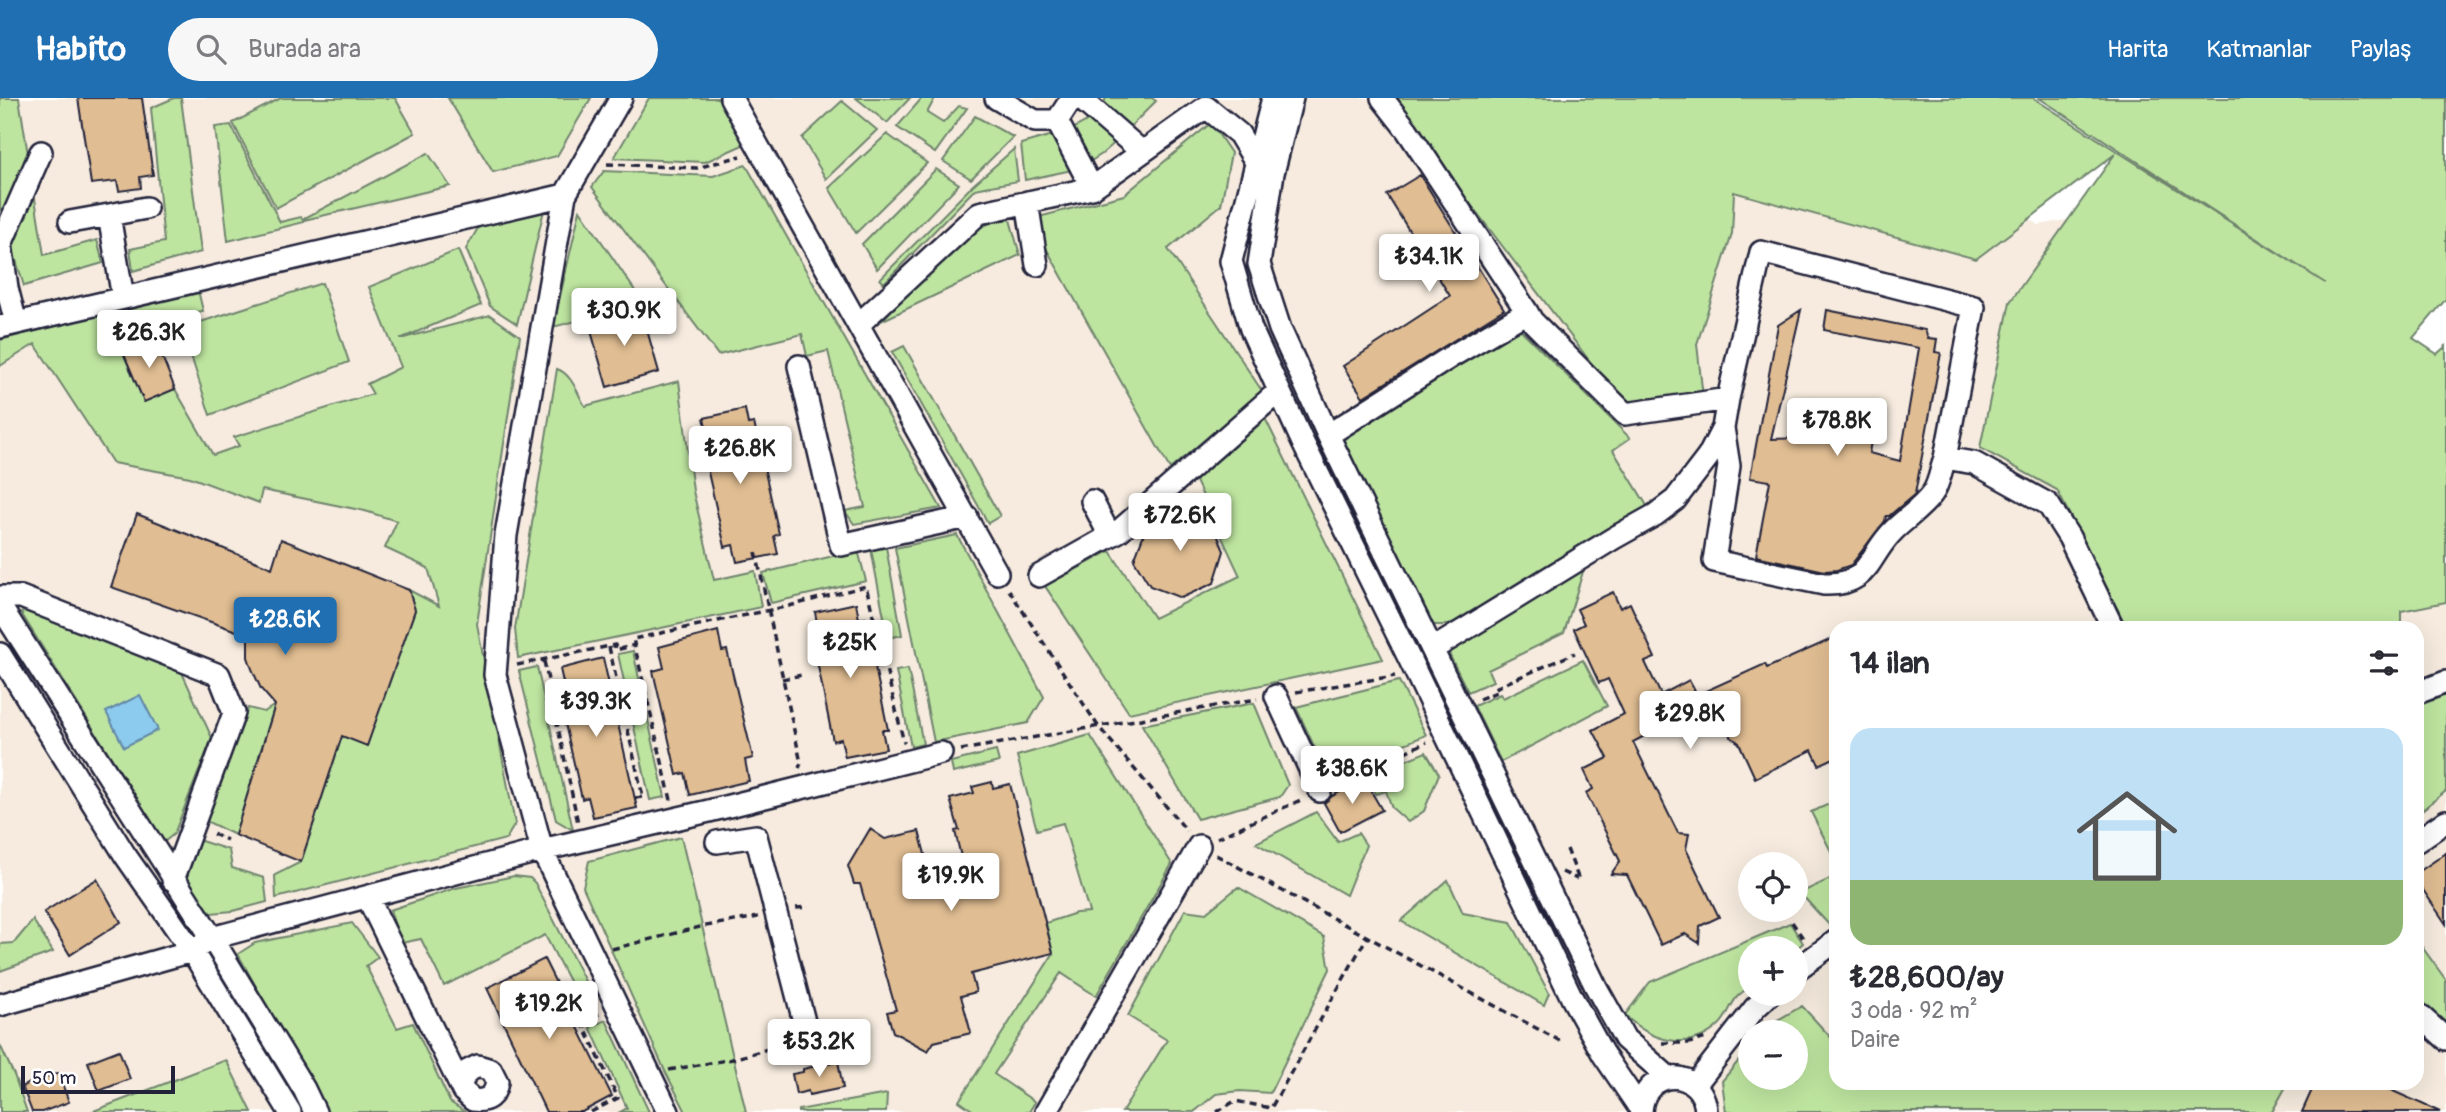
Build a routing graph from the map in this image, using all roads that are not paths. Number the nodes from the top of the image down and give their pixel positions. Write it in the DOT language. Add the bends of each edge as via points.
graph roads {
  1 [pos="621,98"];
  2 [pos="731,98"];
  3 [pos="996,98"];
  4 [pos="1072,98"];
  5 [pos="1080,98"];
  6 [pos="1273,98"];
  7 [pos="1292,98"];
  8 [pos="1382,98"];
  9 [pos="1199,102"];
  10 [pos="1057,121"];
  11 [pos="41,152"];
  12 [pos="1142,152"];
  13 [pos="1265,168"];
  14 [pos="1092,188"];
  15 [pos="565,195"];
  16 [pos="1027,202"];
  17 [pos="146,208"];
  18 [pos="109,215"];
  19 [pos="70,222"];
  20 [pos="0,244"];
  21 [pos="1037,265"];
  22 [pos="123,298"];
  23 [pos="1527,312"];
  24 [pos="859,324"];
  25 [pos="8,325"];
  26 [pos="799,366"];
  27 [pos="1279,391"];
  28 [pos="1728,399"];
  29 [pos="1723,428"];
  30 [pos="1328,435"];
  31 [pos="1945,458"];
  32 [pos="1092,502"];
  33 [pos="967,517"];
  34 [pos="1110,536"];
  35 [pos="997,573"];
  36 [pos="1040,576"];
  37 [pos="0,597"];
  38 [pos="0,606"];
  39 [pos="2110,621"];
  40 [pos="1433,649"];
  41 [pos="0,655"];
  42 [pos="2446,682"];
  43 [pos="2424,690"];
  44 [pos="1276,696"];
  45 [pos="941,753"];
  46 [pos="1320,791"];
  47 [pos="2446,821"];
  48 [pos="2424,836"];
  49 [pos="718,842"];
  50 [pos="1199,846"];
  51 [pos="542,850"];
  52 [pos="173,880"];
  53 [pos="368,898"];
  54 [pos="212,938"];
  55 [pos="1829,946"];
  56 [pos="192,951"];
  57 [pos="1808,961"];
  58 [pos="0,1005"];
  59 [pos="1757,1006"];
  60 [pos="2424,1019"];
  61 [pos="808,1037"];
  62 [pos="2446,1039"];
  63 [pos="1668,1077"];
  64 [pos="461,1084"];
  65 [pos="1695,1085"];
  66 [pos="490,1106"];
  67 [pos="1641,1111"];
  68 [pos="290,1112"];
  69 [pos="315,1112"];
  70 [pos="668,1112"];
  71 [pos="1046,1112"];
  72 [pos="1706,1112"];
  1 -- 15 [label="street"];
  2 -- 24 [label="street"];
  3 -- 10 [label="street" via="1035,121"];
  4 -- 10 [label="street"];
  5 -- 12 [label="street"];
  6 -- 13 [label="street"];
  7 -- 13 [label="street"];
  8 -- 23 [label="street"];
  9 -- 12 [label="street"];
  9 -- 13 [label="street" via="1239,134"];
  10 -- 14 [label="street"];
  11 -- 20 [label="street"];
  12 -- 14 [label="street"];
  13 -- 27 [label="street" via="1231,261 1251,329"];
  13 -- 30 [label="street" via="1258,264 1280,329"];
  14 -- 16 [label="street"];
  15 -- 22 [label="street"];
  15 -- 51 [label="street" via="506,535 495,675"];
  16 -- 21 [label="street"];
  16 -- 24 [label="street" via="979,214"];
  17 -- 18 [label="street"];
  18 -- 19 [label="street"];
  18 -- 22 [label="street"];
  20 -- 25 [label="street" via="8,288"];
  22 -- 25 [label="street"];
  23 -- 28 [label="street" via="1625,414"];
  23 -- 30 [label="street"];
  24 -- 33 [label="street"];
  26 -- 33 [label="street" via="841,545"];
  27 -- 34 [label="street"];
  27 -- 67 [label="street" via="1572,999"];
  28 -- 29 [label="street"];
  28 -- 31 [label="street" via="1761,252 1973,307"];
  29 -- 31 [label="street" via="1729,466 1714,561 1824,584 1840,584 1868,567 1890,534 1933,493"];
  29 -- 40 [label="street" via="1675,500"];
  30 -- 40 [label="street"];
  31 -- 39 [label="street" via="1974,463 2048,504"];
  32 -- 34 [label="street"];
  33 -- 35 [label="street"];
  34 -- 36 [label="street"];
  37 -- 52 [label="street" via="21,597 219,675 234,713"];
  38 -- 52 [label="street"];
  40 -- 63 [label="street" via="1596,987 1625,1039"];
  41 -- 56 [label="street" via="125,855"];
  42 -- 43 [label="street"];
  44 -- 46 [label="street"];
  45 -- 51 [label="street" via="794,785"];
  47 -- 48 [label="street"];
  49 -- 61 [label="street" via="756,836"];
  50 -- 71 [label="street"];
  51 -- 53 [label="street"];
  51 -- 70 [label="street"];
  52 -- 54 [label="street"];
  53 -- 54 [label="street"];
  53 -- 64 [label="street"];
  54 -- 56 [label="street"];
  54 -- 69 [label="street"];
  55 -- 57 [label="street"];
  56 -- 58 [label="street"];
  56 -- 68 [label="street"];
  59 -- 65 [label="street"];
  60 -- 62 [label="street"];
  63 -- 65 [label="street"];
  63 -- 67 [label="street" via="1652,1085"];
  64 -- 66 [label="street" via="467,1097"];
  64 -- 66 [label="street" via="471,1068 491,1070 497,1082"];
  65 -- 72 [label="street"];
}
